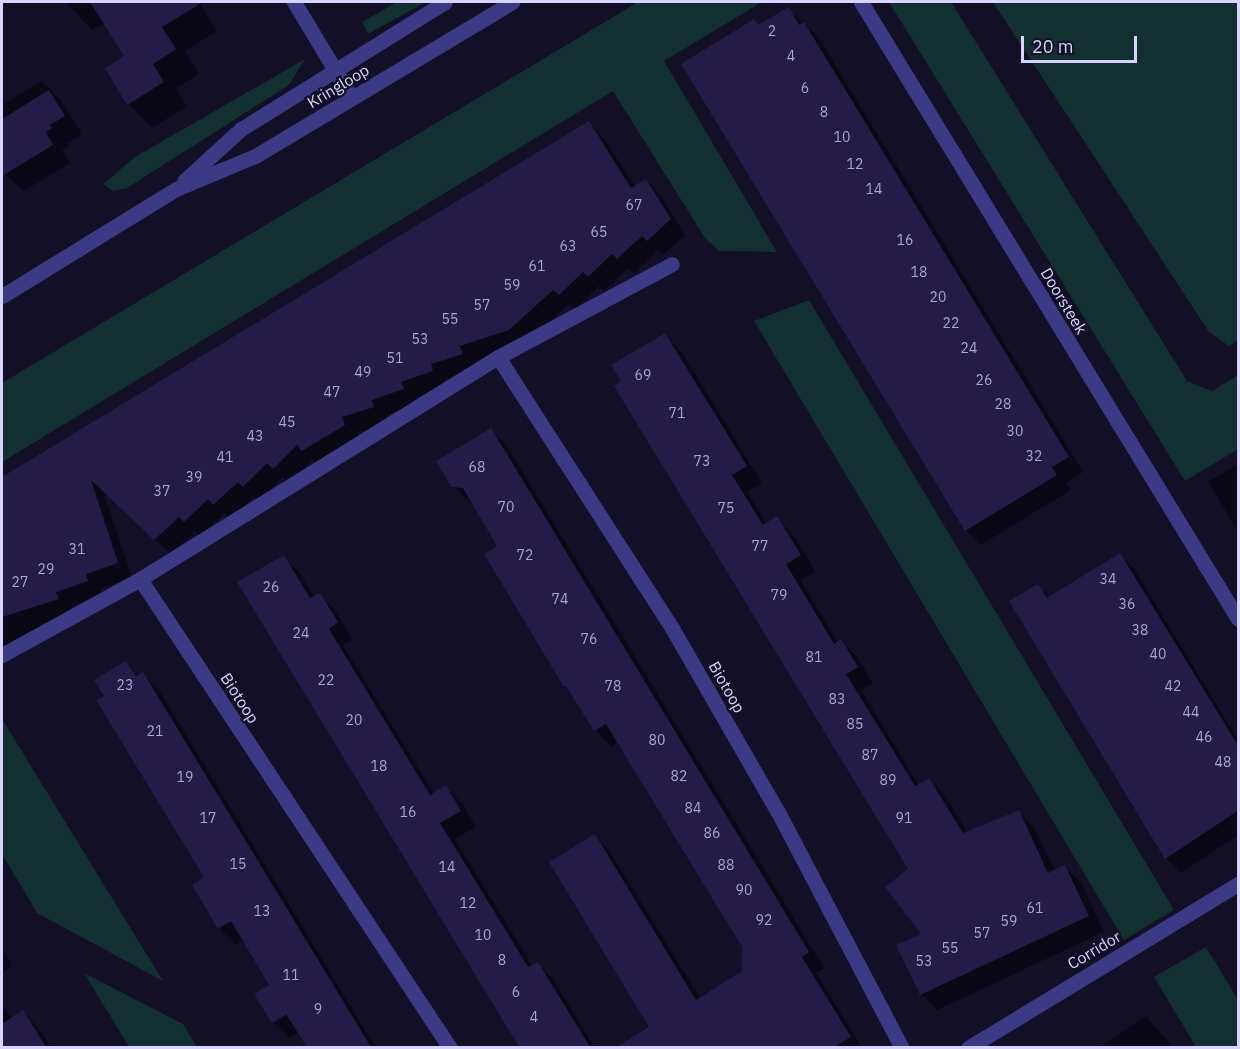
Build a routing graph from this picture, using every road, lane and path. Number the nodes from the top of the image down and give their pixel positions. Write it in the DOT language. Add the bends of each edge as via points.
graph roads {
  1 [pos="294,2"];
  2 [pos="445,2"];
  3 [pos="512,2"];
  4 [pos="861,2"];
  5 [pos="335,68"];
  6 [pos="352,98"];
  7 [pos="176,189"];
  8 [pos="672,264"];
  9 [pos="2,296"];
  10 [pos="498,357"];
  11 [pos="140,579"];
  12 [pos="1239,619"];
  13 [pos="2,655"];
  14 [pos="1239,884"];
  15 [pos="450,1047"];
  16 [pos="902,1047"];
  17 [pos="968,1047"];
  1 -- 5 [label="street"];
  2 -- 5 [label="street, Kringloop"];
  3 -- 6 [label="street, Kringloop"];
  4 -- 12 [label="street, Doorsteek"];
  5 -- 6 [label="street"];
  5 -- 7 [label="street, Kringloop" via="241,129"];
  6 -- 7 [label="street, Kringloop" via="255,156"];
  7 -- 9 [label="street, Kringloop"];
  8 -- 10 [label="street"];
  10 -- 11 [label="street"];
  10 -- 16 [label="street, Biotoop" via="678,638 778,812"];
  11 -- 13 [label="street"];
  11 -- 15 [label="street, Biotoop"];
  14 -- 17 [label="street, Corridor"];
}
